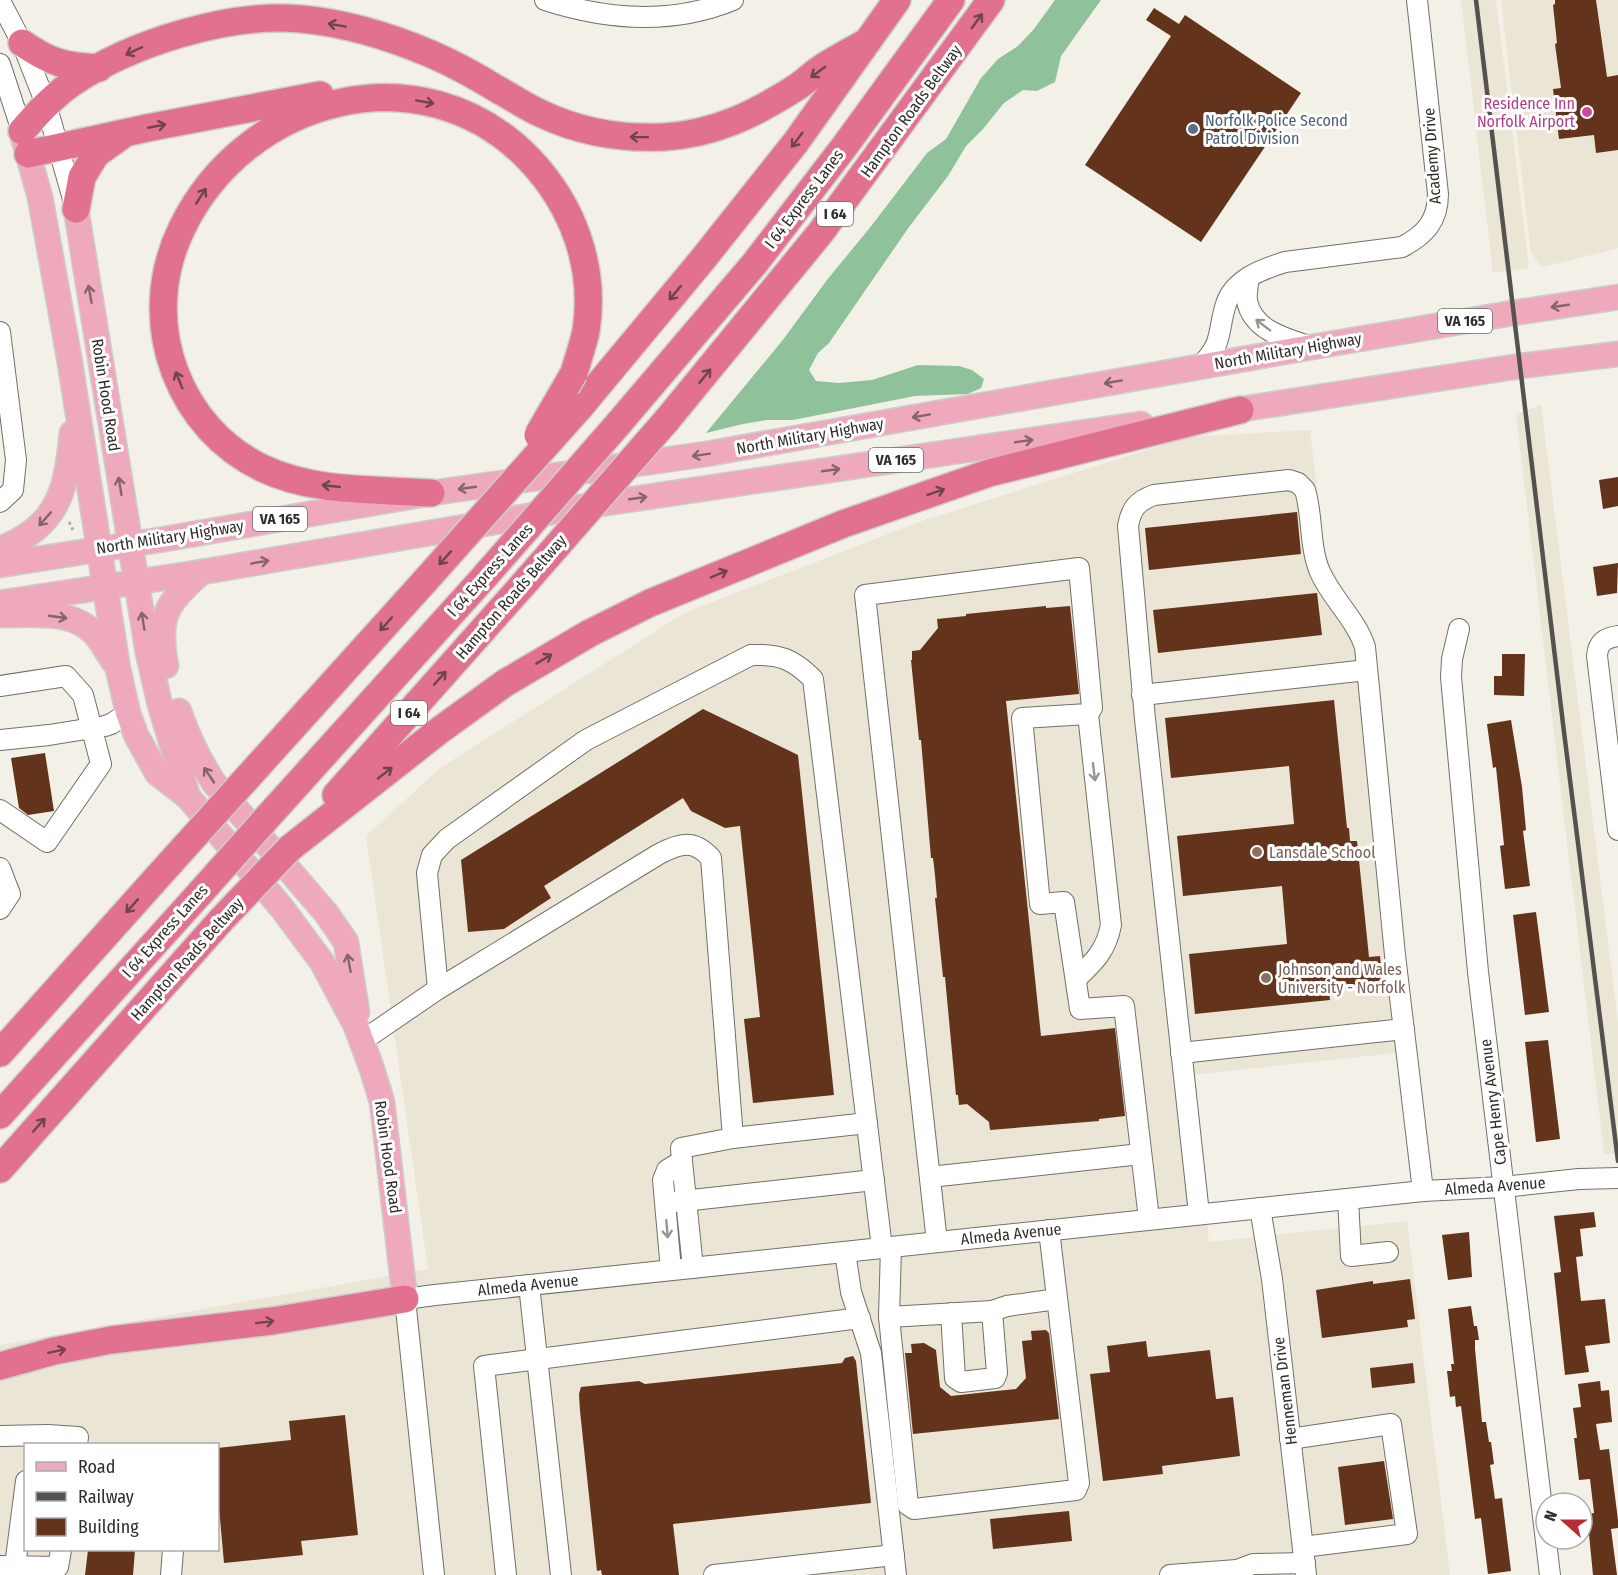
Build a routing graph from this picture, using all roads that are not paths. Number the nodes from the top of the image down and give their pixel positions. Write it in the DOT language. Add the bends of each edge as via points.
graph roads {
  1 [pos="545,0"];
  2 [pos="734,0"];
  3 [pos="897,0"];
  4 [pos="951,0"];
  5 [pos="992,0"];
  6 [pos="1417,0"];
  7 [pos="0,1"];
  8 [pos="868,42"];
  9 [pos="22,43"];
  10 [pos="0,64"];
  11 [pos="99,68"];
  12 [pos="389,98"];
  13 [pos="46,104"];
  14 [pos="125,133"];
  15 [pos="25,143"];
  16 [pos="59,148"];
  17 [pos="76,209"];
  18 [pos="1249,277"];
  19 [pos="1618,297"];
  20 [pos="0,332"];
  21 [pos="1312,347"];
  22 [pos="1618,348"];
  23 [pos="1618,354"];
  24 [pos="1591,356"];
  25 [pos="1199,367"];
  26 [pos="76,404"];
  27 [pos="1240,410"];
  28 [pos="431,493"];
  29 [pos="0,502"];
  30 [pos="493,504"];
  31 [pos="130,544"];
  32 [pos="0,549"];
  33 [pos="99,549"];
  34 [pos="0,565"];
  35 [pos="202,572"];
  36 [pos="136,582"];
  37 [pos="106,586"];
  38 [pos="0,603"];
  39 [pos="0,615"];
  40 [pos="1460,629"];
  41 [pos="1618,636"];
  42 [pos="118,669"];
  43 [pos="1367,670"];
  44 [pos="0,686"];
  45 [pos="1142,695"];
  46 [pos="128,713"];
  47 [pos="1088,714"];
  48 [pos="92,727"];
  49 [pos="0,740"];
  50 [pos="188,797"];
  51 [pos="0,810"];
  52 [pos="1618,830"];
  53 [pos="290,848"];
  54 [pos="0,868"];
  55 [pos="0,909"];
  56 [pos="1076,980"];
  57 [pos="438,989"];
  58 [pos="1404,1029"];
  59 [pos="362,1041"];
  60 [pos="0,1053"];
  61 [pos="1181,1053"];
  62 [pos="0,1115"];
  63 [pos="867,1123"];
  64 [pos="733,1138"];
  65 [pos="1141,1154"];
  66 [pos="682,1161"];
  67 [pos="0,1169"];
  68 [pos="930,1177"];
  69 [pos="1618,1178"];
  70 [pos="874,1180"];
  71 [pos="1503,1187"];
  72 [pos="1423,1191"];
  73 [pos="686,1199"];
  74 [pos="1348,1199"];
  75 [pos="665,1204"];
  76 [pos="1260,1208"];
  77 [pos="1199,1214"];
  78 [pos="1149,1219"];
  79 [pos="1048,1230"];
  80 [pos="937,1242"];
  81 [pos="886,1247"];
  82 [pos="845,1252"];
  83 [pos="1388,1252"];
  84 [pos="693,1268"];
  85 [pos="671,1270"];
  86 [pos="529,1285"];
  87 [pos="405,1299"];
  88 [pos="1057,1299"];
  89 [pos="992,1311"];
  90 [pos="951,1313"];
  91 [pos="889,1317"];
  92 [pos="860,1318"];
  93 [pos="538,1359"];
  94 [pos="0,1366"];
  95 [pos="0,1436"];
  96 [pos="1290,1439"];
  97 [pos="31,1440"];
  98 [pos="77,1443"];
  99 [pos="24,1490"];
  100 [pos="173,1551"];
  101 [pos="60,1558"];
  102 [pos="1305,1562"];
  103 [pos="895,1565"];
  104 [pos="8,1566"];
  105 [pos="1236,1572"];
  106 [pos="171,1575"];
  107 [pos="434,1575"];
  108 [pos="506,1575"];
  109 [pos="561,1575"];
  110 [pos="714,1575"];
  111 [pos="1170,1575"];
  112 [pos="1550,1575"];
  1 -- 2 [label="street" via="571,9 641,18 693,13"];
  3 -- 8 [label="highway"];
  4 -- 62 [label="highway, I 64 Express Lanes, bridge" via="755,263 619,423"];
  53 -- 5 [label="highway, Hampton Roads Beltway / I 64, one-way, bridge" via="667,420 821,232"];
  6 -- 18 [label="street, Academy Drive" via="1438,194 1434,219 1418,239 1402,247 1285,262"];
  7 -- 9 [label="street, Robin Hood Road"];
  8 -- 11 [label="highway, one-way" via="759,111 735,122 664,137 620,136 568,126 476,76 404,43 342,25 300,19 256,19 209,26 143,47"];
  8 -- 30 [label="highway, one-way, bridge" via="789,152 703,260"];
  9 -- 11 [label="highway" via="44,58 68,66"];
  9 -- 13 [label="street, Robin Hood Road"];
  10 -- 15 [label="street, Robin Hood Road"];
  11 -- 13 [label="highway"];
  14 -- 12 [label="highway, one-way" via="351,89"];
  28 -- 12 [label="highway, one-way" via="309,483 262,468 240,455 219,439 189,402 170,358 164,330 163,303 172,249 204,190 221,169 268,131 295,117 347,101"];
  12 -- 30 [label="highway, one-way, bridge" via="420,100 470,115 517,147 554,189 577,233 584,260 588,304 574,373"];
  13 -- 15 [label="highway"];
  13 -- 16 [label="street, Robin Hood Road"];
  14 -- 16 [label="highway"];
  14 -- 17 [label="highway" via="96,154 82,177"];
  15 -- 16 [label="highway"];
  15 -- 26 [label="main road, Robin Hood Road" via="40,197"];
  16 -- 17 [label="street, Robin Hood Road"];
  31 -- 17 [label="main road, Robin Hood Road, one-way"];
  21 -- 18 [label="street, one-way" via="1258,323 1247,299"];
  18 -- 25 [label="street, Academy Drive" via="1233,290 1215,346"];
  19 -- 21 [label="main road, North Military Highway / VA 165, one-way"];
  20 -- 29 [label="street" via="16,459 13,490"];
  21 -- 25 [label="main road, North Military Highway / VA 165"];
  22 -- 24 [label="main road, VA 165"];
  23 -- 24 [label="main road"];
  24 -- 27 [label="main road, VA 165"];
  25 -- 28 [label="main road, North Military Highway / VA 165, one-way" via="706,454"];
  26 -- 32 [label="main road, one-way" via="64,488 54,510 41,525"];
  26 -- 33 [label="main road, Robin Hood Road"];
  35 -- 27 [label="main road, VA 165, one-way" via="593,505"];
  53 -- 27 [label="highway, one-way" via="505,683 658,599 843,524 989,473"];
  28 -- 31 [label="main road, North Military Highway / VA 165"];
  30 -- 60 [label="highway, one-way, bridge"];
  31 -- 33 [label="main road, North Military Highway / VA 165"];
  31 -- 36 [label="main road, Robin Hood Road"];
  33 -- 34 [label="main road, North Military Highway / VA 165"];
  33 -- 37 [label="main road, Robin Hood Road"];
  35 -- 36 [label="main road, VA 165"];
  59 -- 35 [label="main road, one-way" via="346,942 214,783 199,761 181,718 166,671 163,624 176,596"];
  36 -- 37 [label="main road, VA 165"];
  50 -- 36 [label="main road, Robin Hood Road, one-way" via="152,676"];
  37 -- 38 [label="main road, VA 165"];
  37 -- 42 [label="main road, Robin Hood Road"];
  39 -- 42 [label="main road, one-way" via="55,615 71,619 96,635"];
  40 -- 71 [label="street, Cape Henry Avenue" via="1451,677"];
  41 -- 52 [label="street" via="1601,642 1597,656"];
  42 -- 46 [label="main road, Robin Hood Road"];
  43 -- 45 [label="street"];
  43 -- 45 [label="street" via="1360,633 1320,571 1305,490 1298,483 1289,480 1154,495 1135,506 1128,526"];
  43 -- 58 [label="street"];
  44 -- 48 [label="street" via="66,676 83,695"];
  45 -- 61 [label="street"];
  46 -- 48 [label="street" via="111,724"];
  46 -- 50 [label="main road, Robin Hood Road" via="157,773"];
  47 -- 56 [label="street, one-way" via="1111,925 1107,943"];
  47 -- 56 [label="street" via="1022,718 1040,904 1064,902"];
  47 -- 68 [label="street" via="1092,708 1079,568 865,595"];
  48 -- 49 [label="street"];
  48 -- 51 [label="street" via="101,764 47,842"];
  50 -- 59 [label="main road, Robin Hood Road" via="303,935 327,970"];
  67 -- 53 [label="highway, Hampton Roads Beltway / I 64, one-way, bridge"];
  54 -- 55 [label="street" via="10,894"];
  56 -- 65 [label="street" via="1080,1009 1124,1006"];
  57 -- 59 [label="street"];
  57 -- 63 [label="street" via="427,873 432,855 447,839 586,740 751,655 773,654 798,664 813,679"];
  57 -- 64 [label="street" via="674,846 690,844 703,850 711,858"];
  58 -- 61 [label="street"];
  58 -- 72 [label="street"];
  59 -- 87 [label="main road, Robin Hood Road" via="382,1102"];
  61 -- 77 [label="street"];
  63 -- 64 [label="street"];
  63 -- 70 [label="street"];
  64 -- 66 [label="street" via="681,1148"];
  65 -- 68 [label="street"];
  65 -- 78 [label="street"];
  66 -- 73 [label="street"];
  66 -- 75 [label="street" via="667,1170 663,1180"];
  68 -- 80 [label="street"];
  69 -- 71 [label="street, Almeda Avenue"];
  70 -- 73 [label="street"];
  70 -- 81 [label="street"];
  71 -- 72 [label="street, Almeda Avenue"];
  71 -- 112 [label="street, Cape Henry Avenue"];
  72 -- 74 [label="street, Almeda Avenue"];
  73 -- 75 [label="street"];
  73 -- 84 [label="street"];
  74 -- 76 [label="street, Almeda Avenue"];
  74 -- 83 [label="street" via="1351,1256"];
  75 -- 85 [label="street, one-way"];
  76 -- 77 [label="street, Almeda Avenue"];
  76 -- 96 [label="street, Henneman Drive"];
  77 -- 78 [label="street, Almeda Avenue"];
  78 -- 79 [label="street, Almeda Avenue"];
  79 -- 80 [label="street, Almeda Avenue"];
  79 -- 88 [label="street"];
  80 -- 81 [label="street, Almeda Avenue"];
  81 -- 82 [label="street, Almeda Avenue"];
  81 -- 91 [label="street"];
  82 -- 84 [label="street, Almeda Avenue"];
  82 -- 92 [label="street" via="851,1292"];
  84 -- 85 [label="street, Almeda Avenue"];
  85 -- 86 [label="street, Almeda Avenue"];
  86 -- 87 [label="street, Almeda Avenue"];
  86 -- 93 [label="street"];
  94 -- 87 [label="highway, one-way" via="111,1340 272,1321"];
  87 -- 107 [label="street, Robin Hood Road"];
  88 -- 89 [label="street"];
  88 -- 91 [label="street" via="1079,1483 1076,1490 914,1509 908,1504"];
  89 -- 90 [label="street"];
  89 -- 90 [label="street" via="998,1372 995,1378 961,1382 955,1378"];
  90 -- 91 [label="street"];
  92 -- 93 [label="street"];
  92 -- 103 [label="street" via="872,1353"];
  93 -- 108 [label="street" via="484,1366"];
  93 -- 109 [label="street"];
  95 -- 97 [label="street"];
  96 -- 102 [label="street, Henneman Drive"];
  96 -- 102 [label="street" via="1391,1424 1407,1534"];
  97 -- 98 [label="street" via="78,1437"];
  99 -- 104 [label="street"];
  100 -- 106 [label="street"];
  101 -- 104 [label="street"];
  102 -- 105 [label="street" via="1253,1564"];
  103 -- 110 [label="street"];
  105 -- 111 [label="street"];
}
